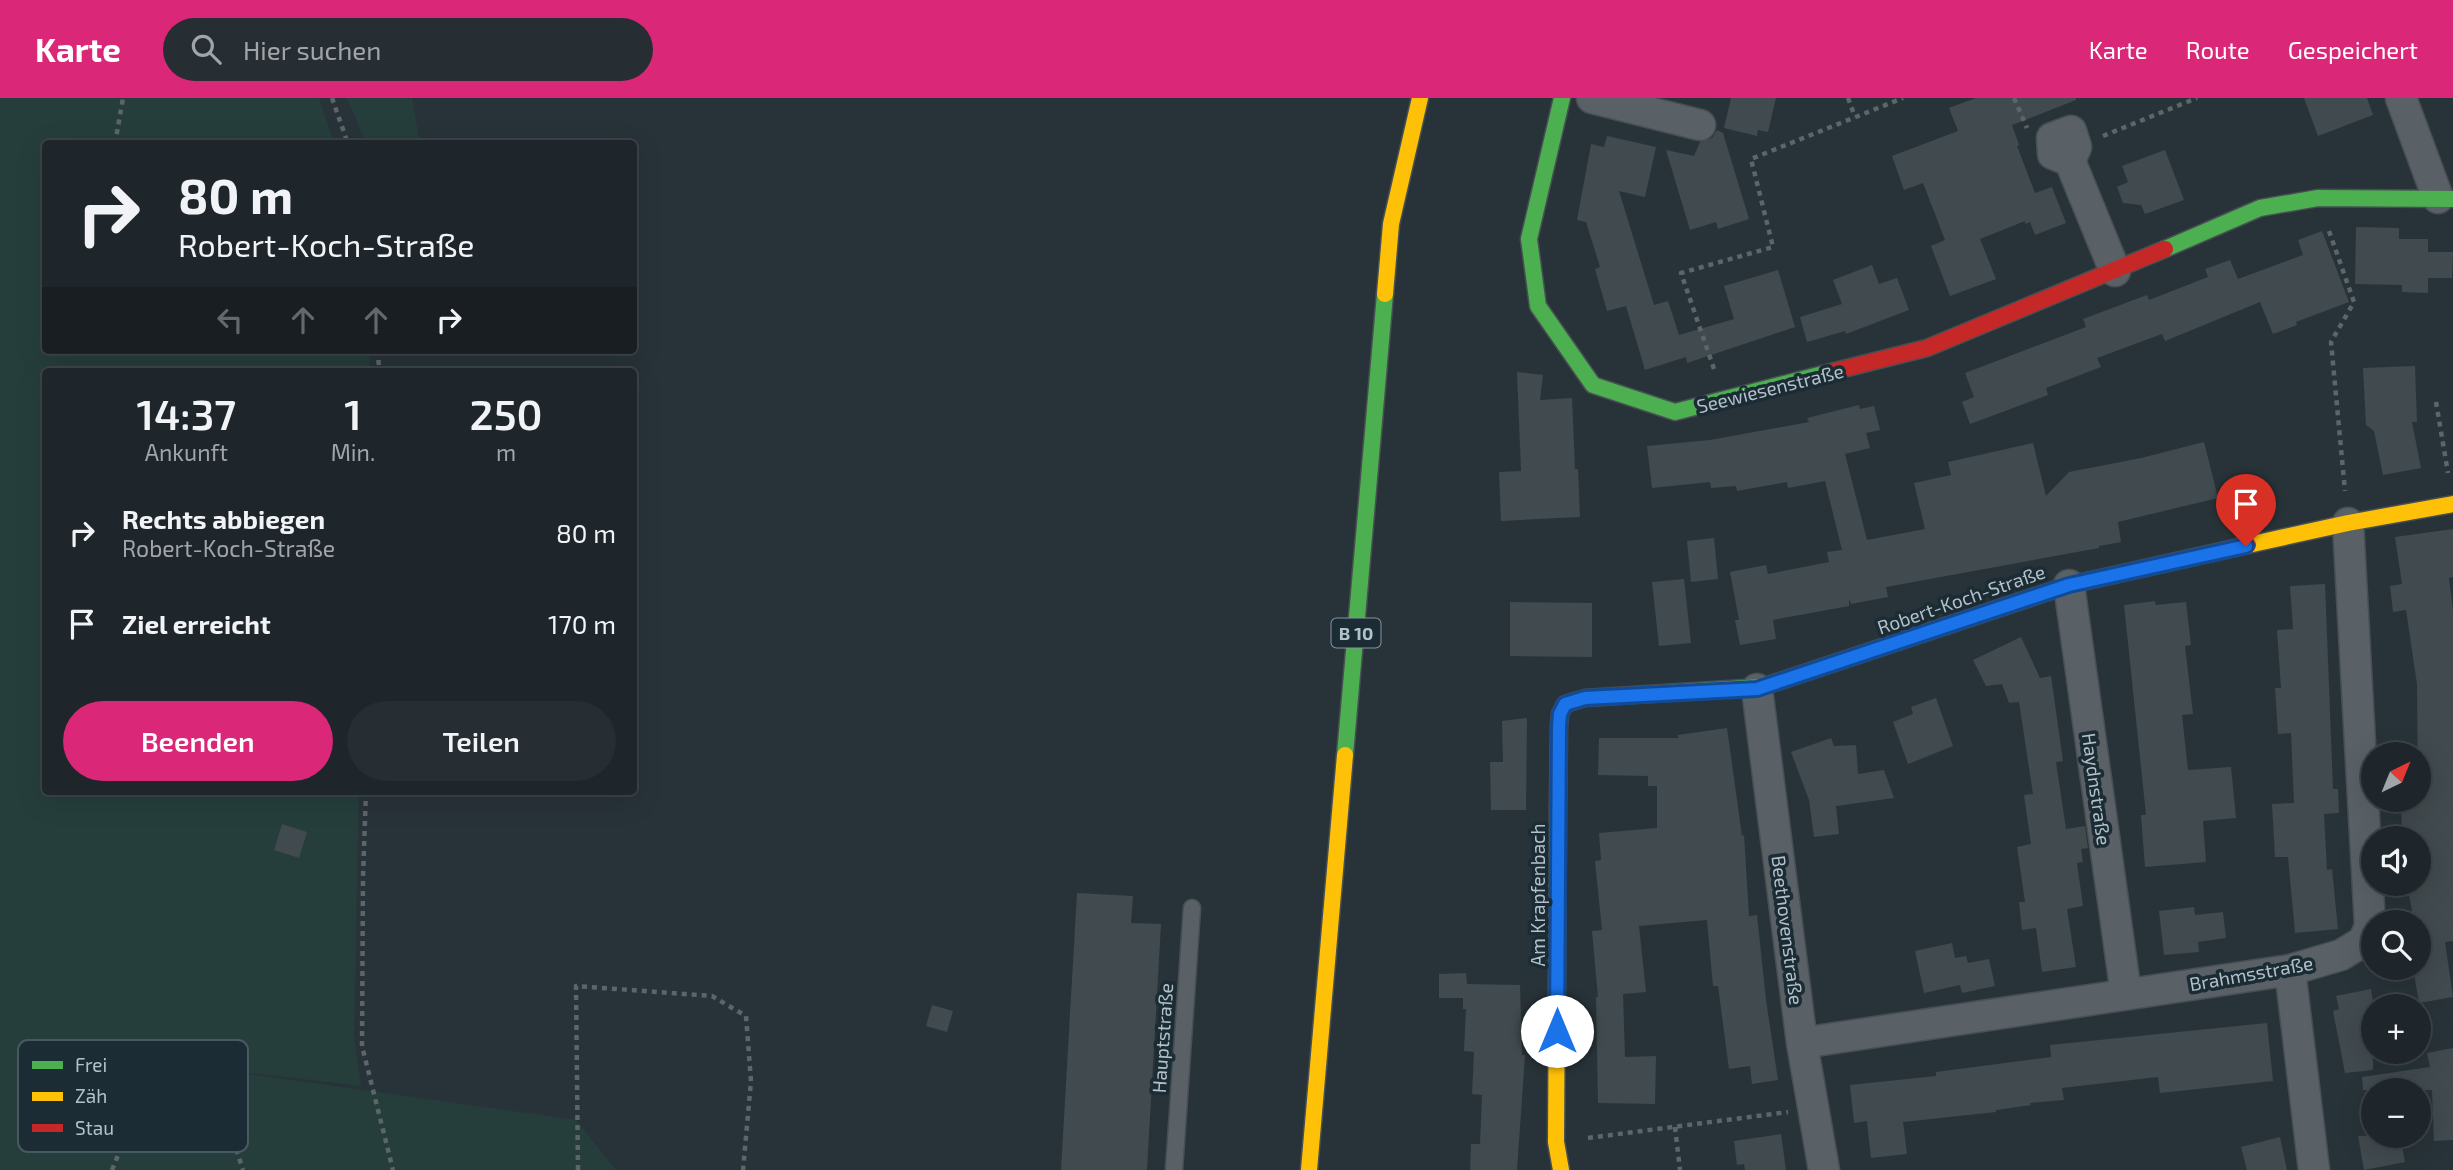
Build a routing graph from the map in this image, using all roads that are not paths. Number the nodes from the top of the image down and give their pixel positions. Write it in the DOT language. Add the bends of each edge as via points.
graph roads {
  1 [pos="1420,98"];
  2 [pos="1562,98"];
  3 [pos="1592,98"];
  4 [pos="2401,98"];
  5 [pos="1700,125"];
  6 [pos="2073,154"];
  7 [pos="2445,199"];
  8 [pos="2115,271"];
  9 [pos="2453,504"];
  10 [pos="2347,523"];
  11 [pos="2069,585"];
  12 [pos="1757,689"];
  13 [pos="1565,704"];
  14 [pos="1192,908"];
  15 [pos="2290,970"];
  16 [pos="2126,994"];
  17 [pos="1802,1044"];
  18 [pos="1174,1170"];
  19 [pos="1309,1170"];
  20 [pos="1561,1170"];
  21 [pos="1824,1170"];
  22 [pos="2314,1170"];
  1 -- 19 [label="street, B 10" via="1391,224"];
  2 -- 8 [label="street, Seewiesenstraße" via="1529,239 1538,306 1594,385 1675,412 1927,348"];
  3 -- 5 [label="street"];
  4 -- 7 [label="street, Seewiesenstraße"];
  6 -- 8 [label="street"];
  7 -- 8 [label="street, Seewiesenstraße" via="2318,198 2260,208"];
  9 -- 10 [label="street, Robert-Koch-Straße"];
  10 -- 11 [label="street, Robert-Koch-Straße"];
  10 -- 15 [label="street, Brahmsstraße" via="2370,926 2364,941 2341,955"];
  11 -- 12 [label="street, Robert-Koch-Straße"];
  11 -- 16 [label="street, Haydnstraße"];
  12 -- 13 [label="street, Robert-Koch-Straße" via="1585,698"];
  12 -- 17 [label="street, Beethovenstraße"];
  13 -- 20 [label="street, Am Krapfenbach" via="1559,726 1556,1142"];
  14 -- 18 [label="lane, Hauptstraße"];
  15 -- 16 [label="street, Brahmsstraße"];
  15 -- 22 [label="street"];
  16 -- 17 [label="street, Brahmsstraße"];
  17 -- 21 [label="street, Beethovenstraße"];
}
